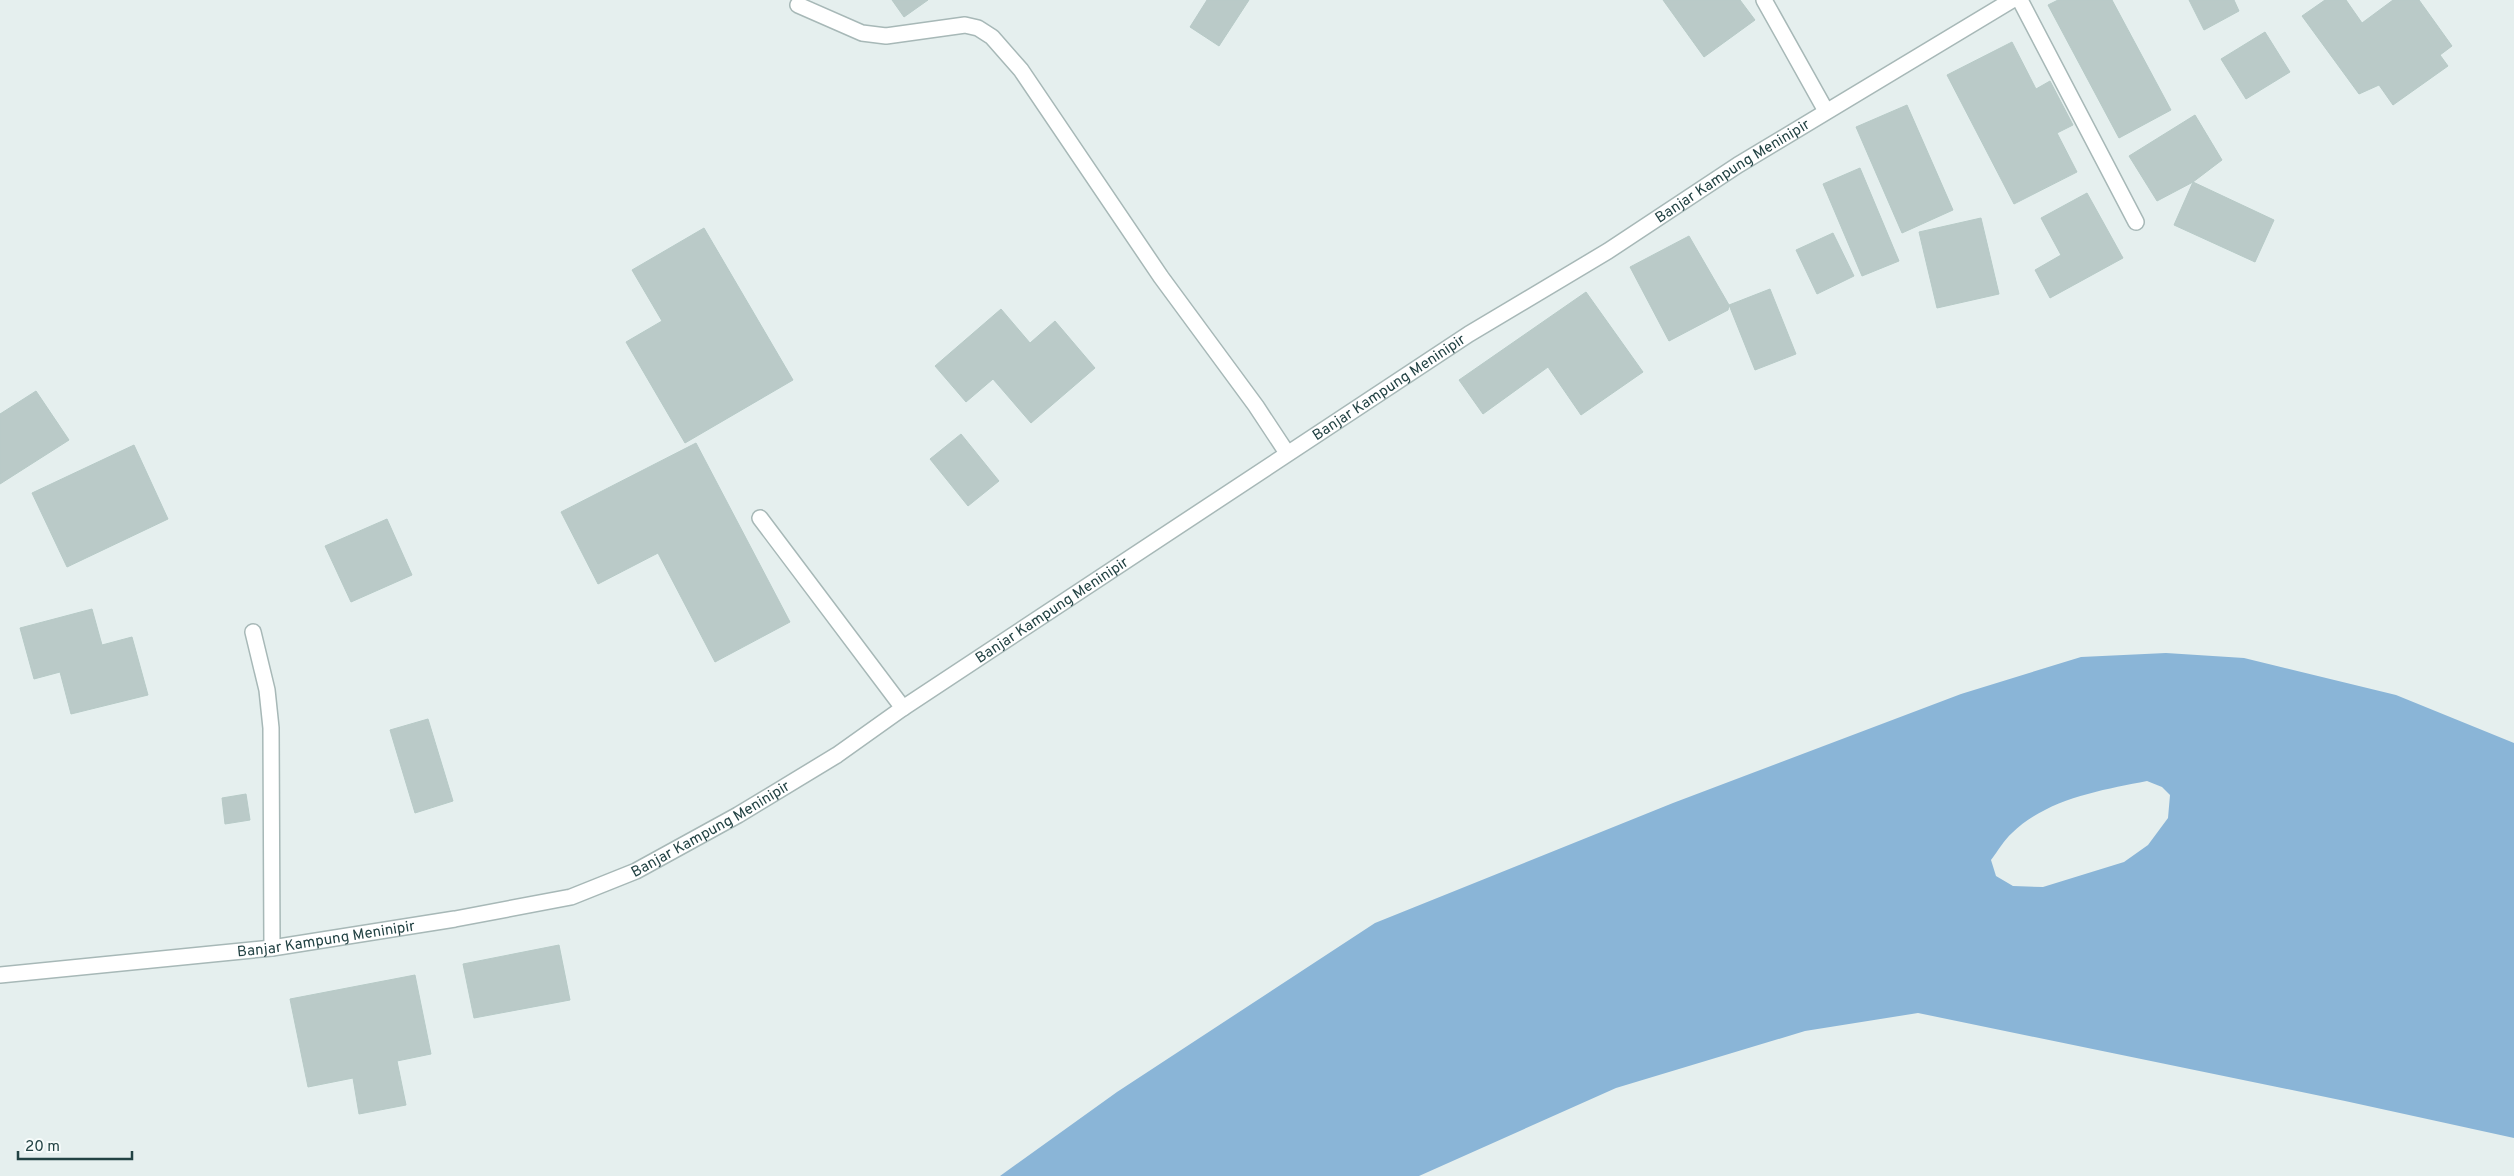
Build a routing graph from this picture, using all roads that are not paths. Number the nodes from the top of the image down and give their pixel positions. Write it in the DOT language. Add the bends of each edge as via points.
graph roads {
  1 [pos="1764,0"];
  2 [pos="2012,0"];
  3 [pos="2020,0"];
  4 [pos="798,5"];
  5 [pos="1826,111"];
  6 [pos="2136,222"];
  7 [pos="1287,452"];
  8 [pos="760,518"];
  9 [pos="253,632"];
  10 [pos="903,708"];
  11 [pos="272,948"];
  12 [pos="0,975"];
  1 -- 5 [label="street"];
  2 -- 5 [label="street, Banjar Kampung Meninipir"];
  3 -- 6 [label="street"];
  4 -- 7 [label="street" via="862,34 886,36 965,25 978,28 992,37 1021,70 1161,277"];
  5 -- 7 [label="street, Banjar Kampung Meninipir"];
  7 -- 10 [label="street, Banjar Kampung Meninipir"];
  8 -- 10 [label="street"];
  9 -- 11 [label="street" via="267,690 271,728"];
  10 -- 11 [label="street, Banjar Kampung Meninipir" via="837,755 738,815 636,871 571,897"];
  11 -- 12 [label="street, Banjar Kampung Meninipir"];
}
